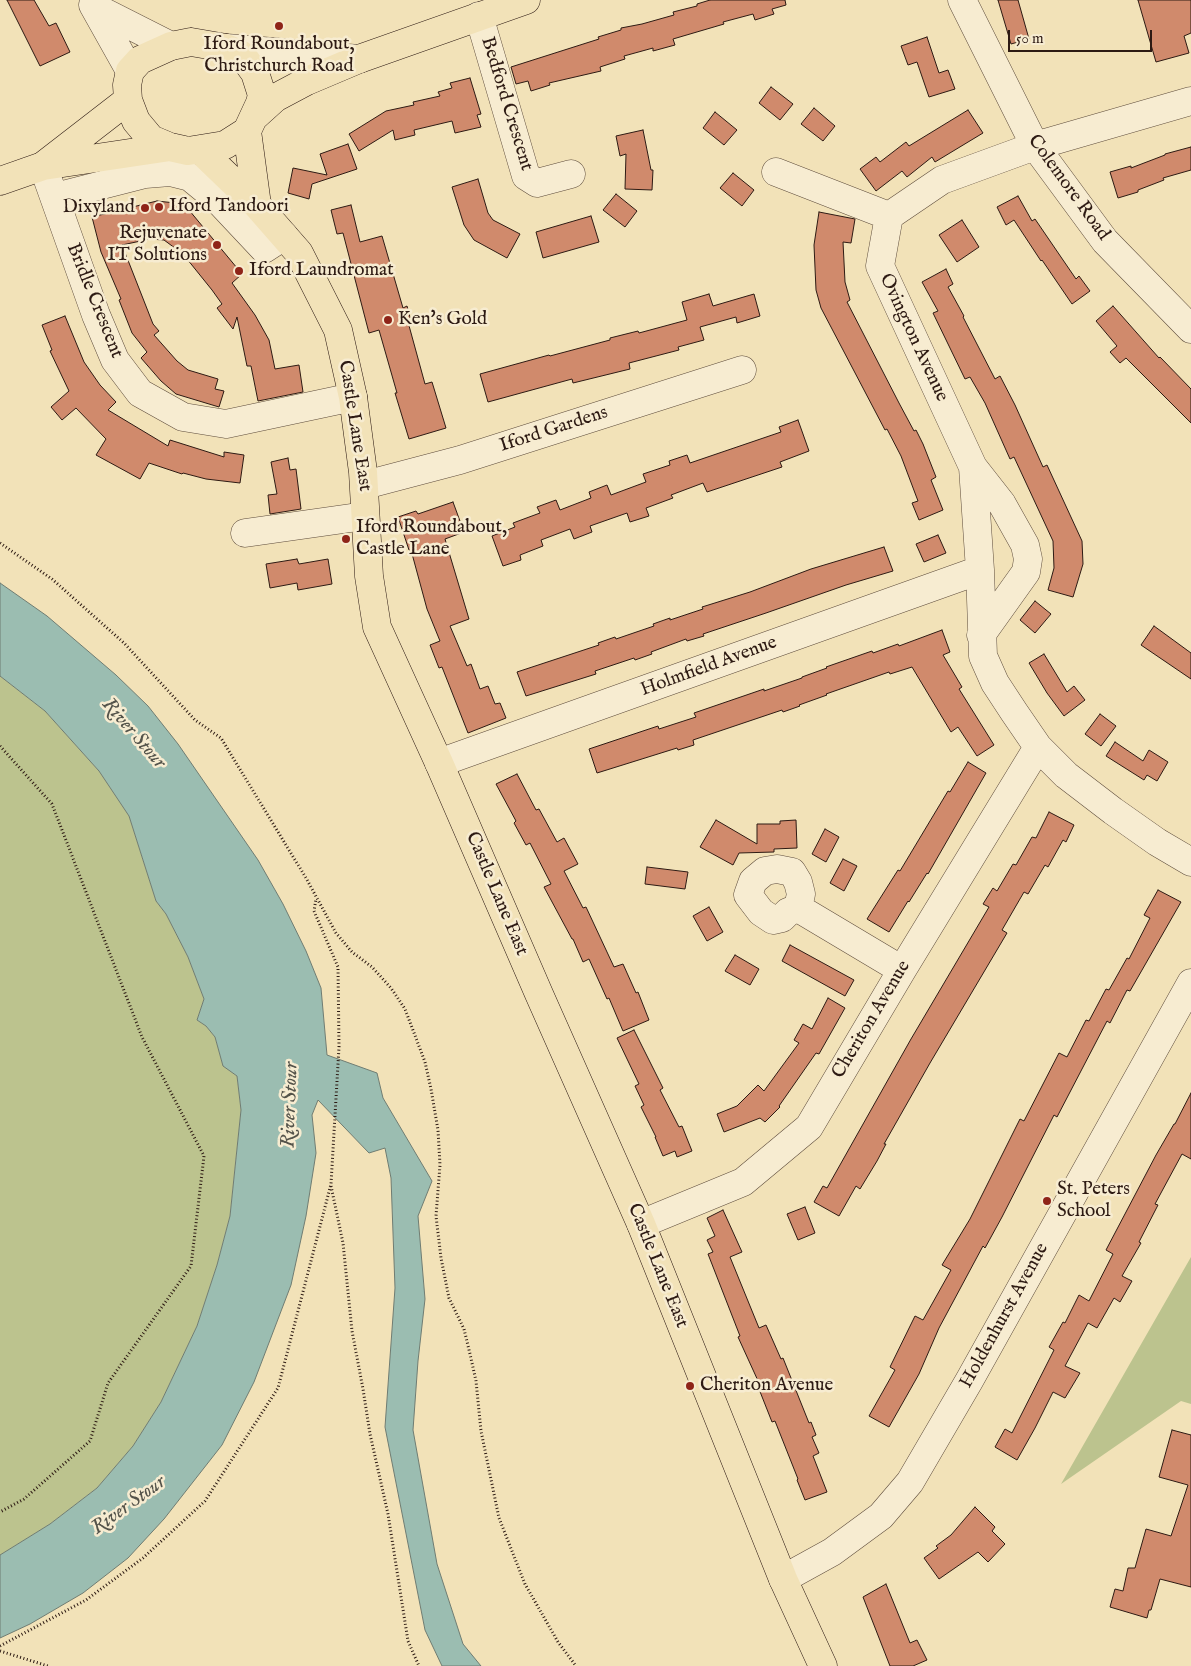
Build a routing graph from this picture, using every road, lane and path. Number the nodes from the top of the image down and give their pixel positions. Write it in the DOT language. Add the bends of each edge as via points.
graph roads {
  1 [pos="526,0"];
  2 [pos="962,0"];
  3 [pos="92,4"];
  4 [pos="479,16"];
  5 [pos="171,46"];
  6 [pos="226,48"];
  7 [pos="359,59"];
  8 [pos="130,71"];
  9 [pos="255,73"];
  10 [pos="306,81"];
  11 [pos="128,100"];
  12 [pos="1191,101"];
  13 [pos="250,124"];
  14 [pos="1035,146"];
  15 [pos="170,147"];
  16 [pos="200,150"];
  17 [pos="43,166"];
  18 [pos="776,172"];
  19 [pos="571,174"];
  20 [pos="0,182"];
  21 [pos="55,197"];
  22 [pos="257,205"];
  23 [pos="889,216"];
  24 [pos="284,236"];
  25 [pos="1191,328"];
  26 [pos="742,370"];
  27 [pos="353,397"];
  28 [pos="973,467"];
  29 [pos="365,485"];
  30 [pos="365,516"];
  31 [pos="245,533"];
  32 [pos="0,543"];
  33 [pos="980,570"];
  34 [pos="981,635"];
  35 [pos="0,746"];
  36 [pos="1038,747"];
  37 [pos="439,763"];
  38 [pos="1191,862"];
  39 [pos="316,898"];
  40 [pos="798,908"];
  41 [pos="902,970"];
  42 [pos="1188,995"];
  43 [pos="331,1184"];
  44 [pos="641,1224"];
  45 [pos="0,1512"];
  46 [pos="783,1579"];
  47 [pos="0,1646"];
  48 [pos="0,1651"];
  49 [pos="48,1666"];
  50 [pos="419,1666"];
  51 [pos="576,1666"];
  52 [pos="811,1666"];
  53 [pos="823,1666"];
  1 -- 4 [label="main road"];
  2 -- 14 [label="street, Colemore Road"];
  3 -- 5 [label="street"];
  3 -- 8 [label="street"];
  4 -- 7 [label="main road"];
  4 -- 19 [label="street, Bedford Crescent" via="526,176 536,183"];
  5 -- 6 [label="main road" via="191,42"];
  5 -- 8 [label="main road" via="140,60"];
  6 -- 7 [label="street"];
  6 -- 9 [label="main road" via="242,55"];
  7 -- 10 [label="main road"];
  8 -- 11 [label="main road" via="126,85"];
  9 -- 10 [label="main road"];
  9 -- 13 [label="main road" via="262,95"];
  10 -- 13 [label="main road" via="275,98"];
  11 -- 15 [label="main road" via="136,121 151,139"];
  11 -- 17 [label="main road"];
  12 -- 14 [label="street"];
  13 -- 16 [label="main road" via="225,144"];
  13 -- 22 [label="main road"];
  14 -- 23 [label="street" via="942,180"];
  14 -- 25 [label="street, Colemore Road" via="1105,242"];
  15 -- 16 [label="main road"];
  15 -- 17 [label="main road"];
  16 -- 22 [label="main road, Castle Lane East"];
  17 -- 20 [label="main road"];
  17 -- 21 [label="street, Bridle Crescent"];
  18 -- 23 [label="street"];
  21 -- 24 [label="street" via="144,174 170,172 190,177 218,200 264,249"];
  21 -- 27 [label="street, Bridle Crescent" via="115,360 140,393 183,417 226,424"];
  22 -- 24 [label="main road, Castle Lane East"];
  23 -- 28 [label="street, Ovington Avenue" via="880,266"];
  24 -- 27 [label="main road, Castle Lane East" via="300,253 338,330"];
  26 -- 29 [label="street, Iford Gardens" via="460,460"];
  27 -- 29 [label="main road, Castle Lane East"];
  28 -- 33 [label="street, Ovington Avenue"];
  28 -- 34 [label="street, Ovington Avenue" via="1002,504 1025,545 1028,559 1026,572"];
  29 -- 30 [label="main road, Castle Lane East"];
  30 -- 31 [label="street"];
  30 -- 37 [label="main road, Castle Lane East" via="377,627"];
  32 -- 39 [label="path" via="52,579 124,643 195,720 221,738"];
  33 -- 34 [label="street, Ovington Avenue"];
  33 -- 37 [label="street, Holmfield Avenue"];
  34 -- 36 [label="street, Ovington Avenue" via="982,656 995,683"];
  35 -- 45 [label="path" via="52,804 142,1037 204,1156 191,1266 108,1383 90,1441 24,1499"];
  36 -- 38 [label="street, Ovington Avenue" via="1066,775 1113,811"];
  36 -- 41 [label="street, Cheriton Avenue"];
  37 -- 44 [label="main road, Castle Lane East"];
  39 -- 43 [label="path" via="314,911 338,966 340,1047"];
  39 -- 51 [label="path" via="336,933 391,988 404,1009 425,1062 438,1130 440,1165 436,1216 440,1258 449,1298 464,1329 470,1354 499,1518 525,1584 558,1642"];
  40 -- 41 [label="street"];
  41 -- 44 [label="street, Cheriton Avenue" via="809,1127 743,1182"];
  42 -- 46 [label="street, Holdenhurst Avenue" via="910,1482 881,1516 832,1552"];
  43 -- 47 [label="path" via="278,1388 205,1501 143,1558 86,1600"];
  43 -- 50 [label="path" via="343,1243 352,1331 370,1434 388,1514 408,1641"];
  44 -- 46 [label="main road, Castle Lane East"];
  46 -- 52 [label="main road, Castle Lane East"];
  46 -- 53 [label="main road, Castle Lane East"];
  48 -- 49 [label="path"];
}
